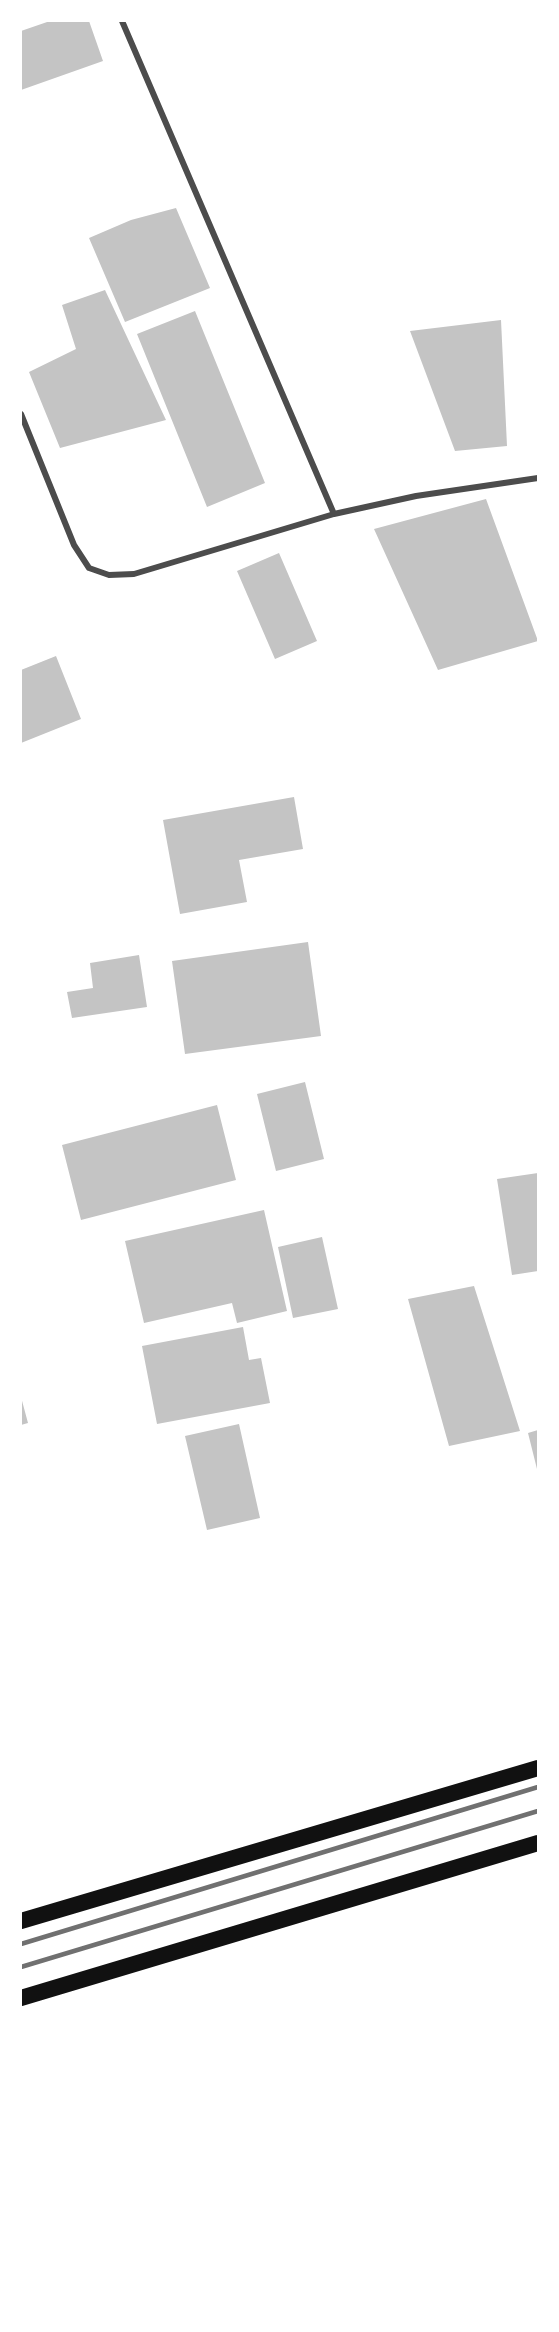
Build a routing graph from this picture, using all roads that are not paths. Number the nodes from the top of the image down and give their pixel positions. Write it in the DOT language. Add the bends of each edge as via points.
graph roads {
  1 [pos="122,21"];
  2 [pos="21,414"];
  3 [pos="538,478"];
  4 [pos="334,514"];
  5 [pos="538,1768"];
  6 [pos="538,1843"];
  7 [pos="21,1921"];
  8 [pos="21,1998"];
  1 -- 4 [label="street"];
  2 -- 4 [label="street" via="74,545 89,568 109,575 134,574"];
  3 -- 4 [label="street" via="416,496"];
  5 -- 7 [label="highway"];
  6 -- 8 [label="highway"];
}
